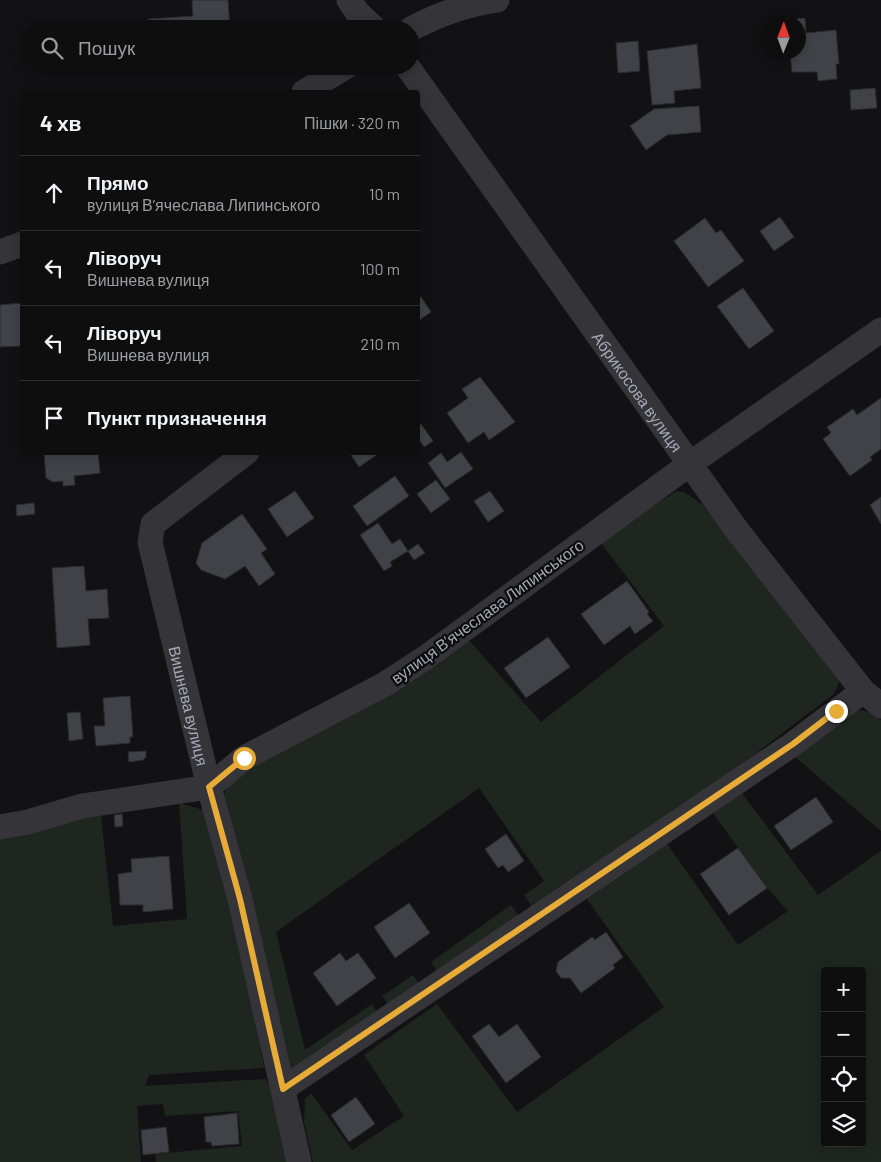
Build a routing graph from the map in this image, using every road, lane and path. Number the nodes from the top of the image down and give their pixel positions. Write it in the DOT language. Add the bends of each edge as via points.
graph roads {
  1 [pos="349,0"];
  2 [pos="497,0"];
  3 [pos="365,20"];
  4 [pos="420,24"];
  5 [pos="333,75"];
  6 [pos="413,75"];
  7 [pos="307,90"];
  8 [pos="20,245"];
  9 [pos="0,252"];
  10 [pos="881,330"];
  11 [pos="243,455"];
  12 [pos="691,463"];
  13 [pos="872,698"];
  14 [pos="209,787"];
  15 [pos="0,827"];
  16 [pos="283,1089"];
  17 [pos="299,1162"];
  1 -- 3 [label="street"];
  2 -- 4 [label="street" via="471,4"];
  5 -- 7 [label="street"];
  6 -- 12 [label="street, Абрикосова вулиця"];
  8 -- 9 [label="street"];
  10 -- 12 [label="street, вулиця Вʼячеслава Липинського"];
  11 -- 14 [label="street, Вишнева вулиця" via="152,524 150,542"];
  12 -- 13 [label="street, Абрикосова вулиця" via="736,529"];
  12 -- 14 [label="street, вулиця Вʼячеслава Липинського" via="425,658 385,684 244,758"];
  13 -- 16 [label="street" via="793,744"];
  14 -- 15 [label="street" via="82,806"];
  14 -- 16 [label="street, Вишнева вулиця" via="240,899"];
  16 -- 17 [label="street, Вишнева вулиця"];
}
